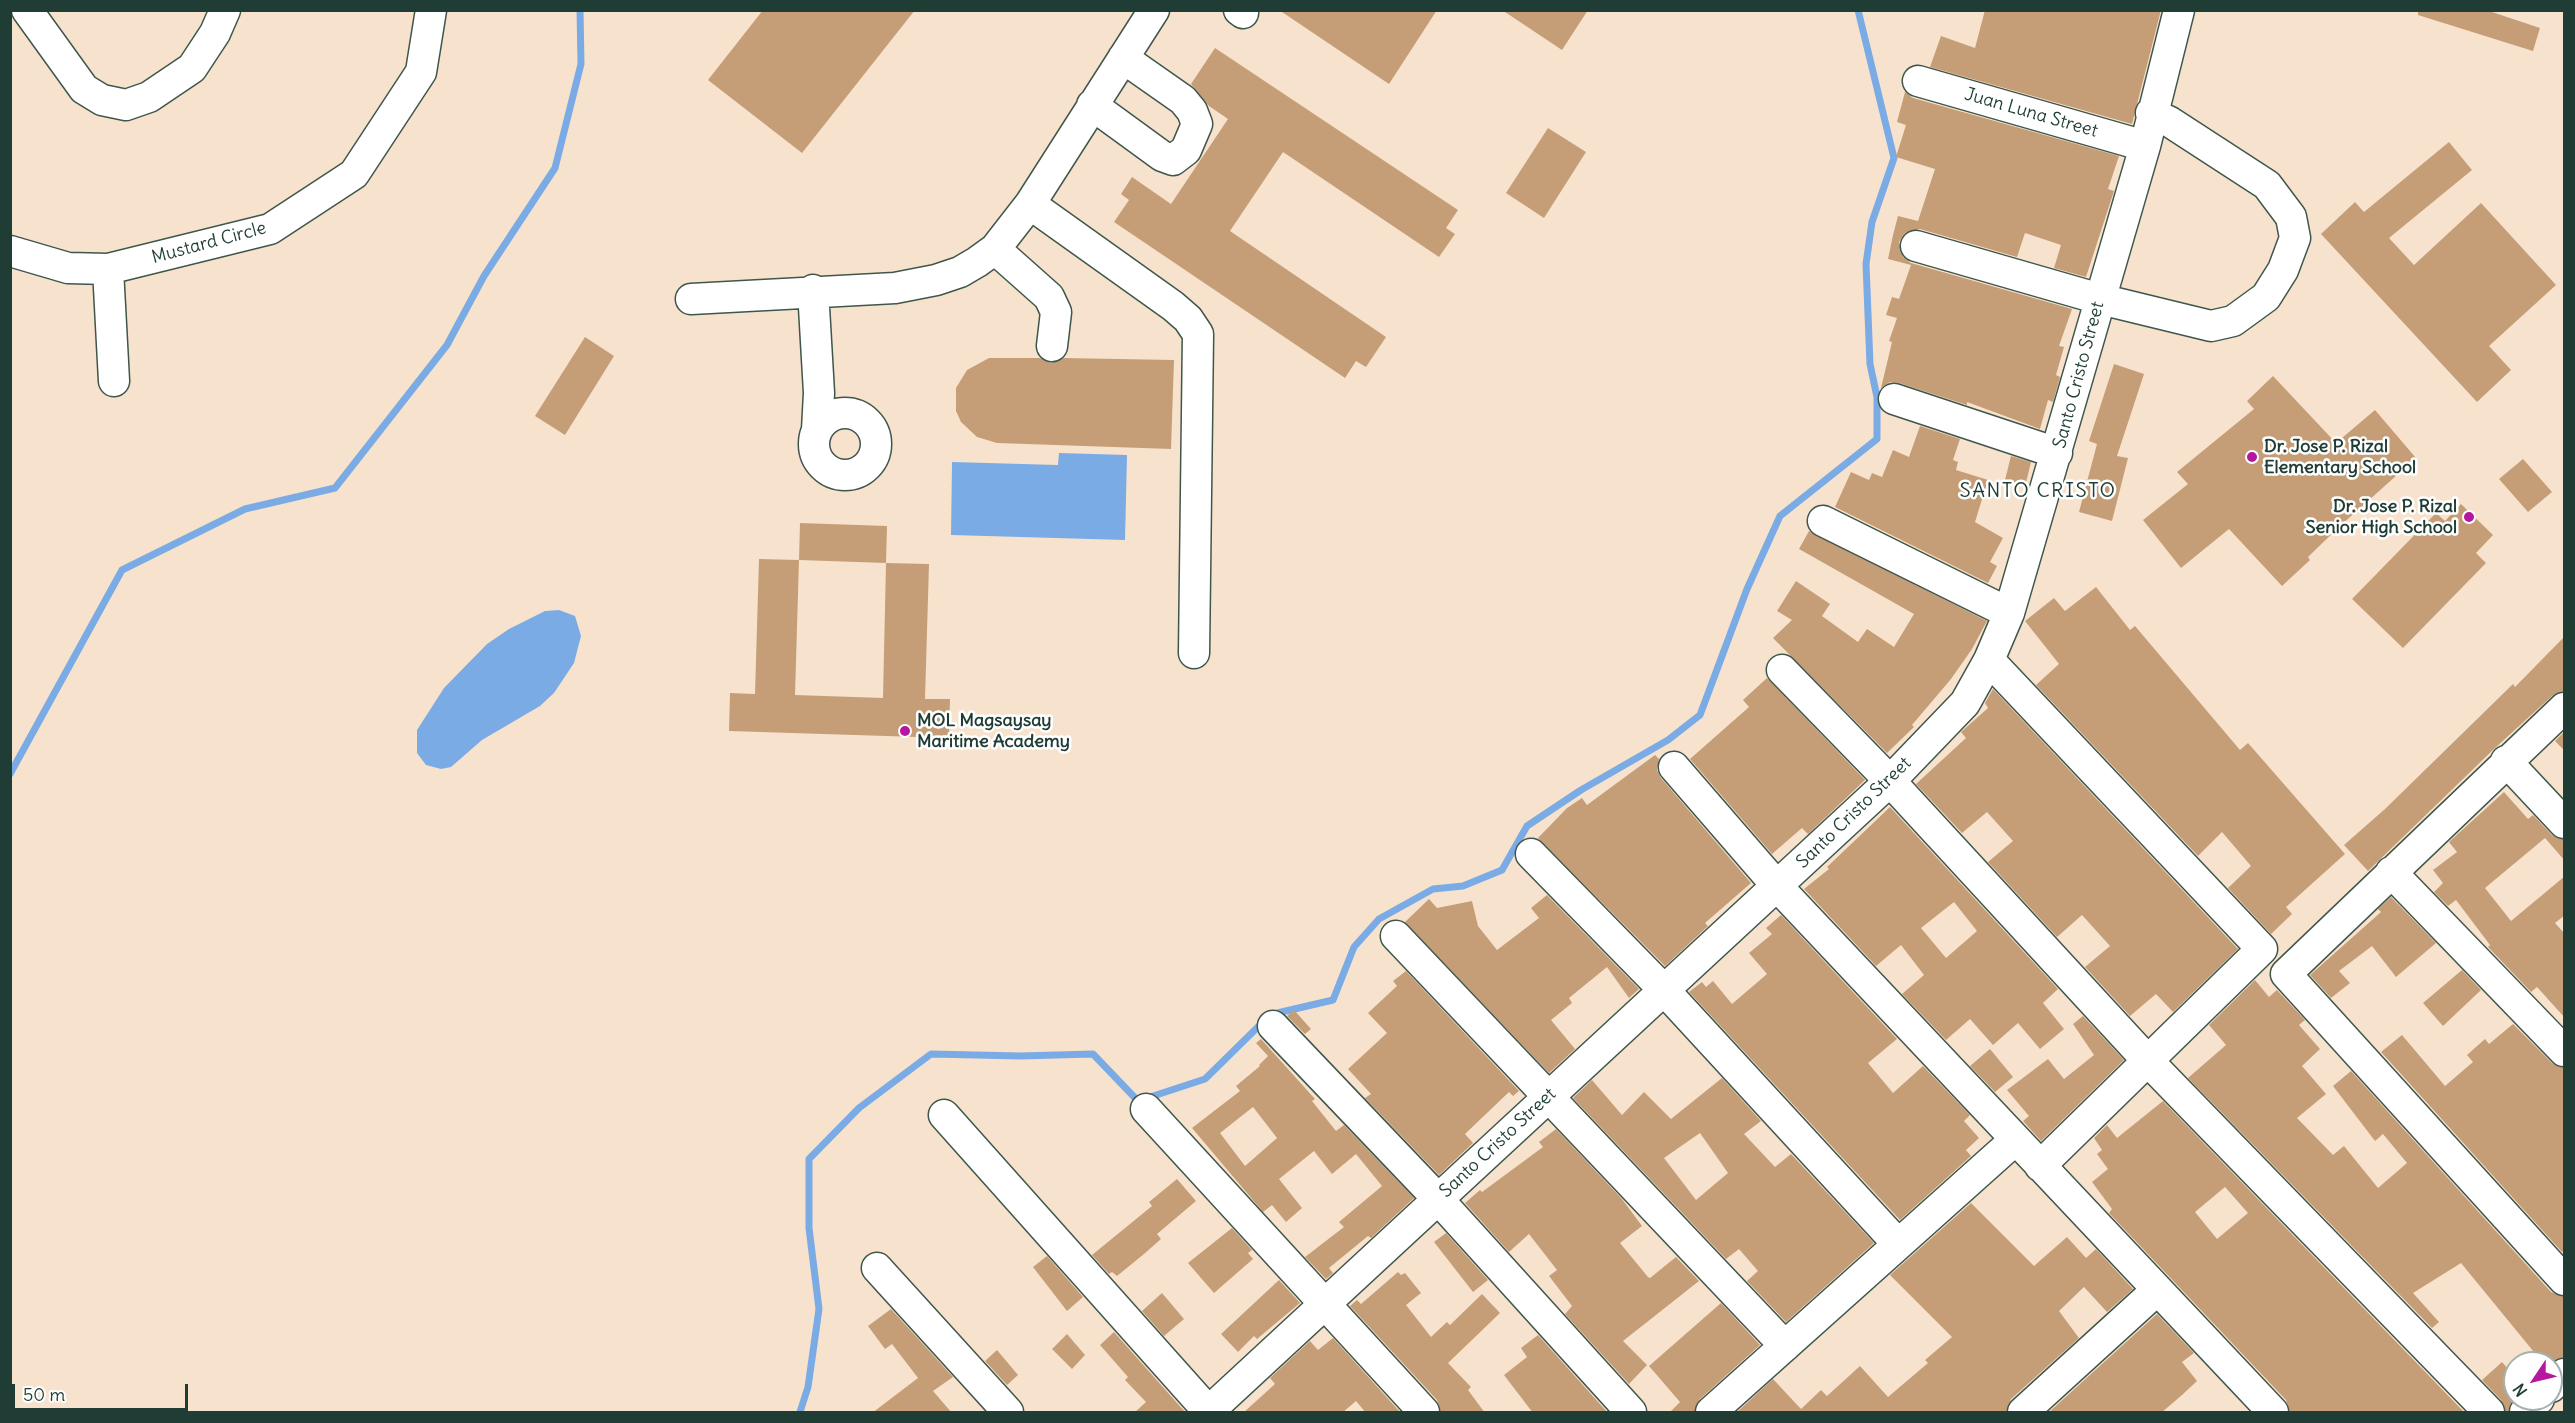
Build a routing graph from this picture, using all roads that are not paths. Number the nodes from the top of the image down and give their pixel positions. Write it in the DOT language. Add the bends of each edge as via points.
graph roads {
  1 [pos="27,10"];
  2 [pos="225,10"];
  3 [pos="431,10"];
  4 [pos="1154,10"];
  5 [pos="2179,10"];
  6 [pos="1123,58"];
  7 [pos="1918,81"];
  8 [pos="1092,105"];
  9 [pos="2151,113"];
  10 [pos="2145,146"];
  11 [pos="1029,204"];
  12 [pos="1916,246"];
  13 [pos="995,249"];
  14 [pos="10,251"];
  15 [pos="108,269"];
  16 [pos="813,290"];
  17 [pos="691,299"];
  18 [pos="2100,299"];
  19 [pos="1052,346"];
  20 [pos="114,381"];
  21 [pos="819,393"];
  22 [pos="1894,399"];
  23 [pos="840,413"];
  24 [pos="817,430"];
  25 [pos="2057,453"];
  26 [pos="1823,521"];
  27 [pos="2009,613"];
  28 [pos="1194,653"];
  29 [pos="1989,660"];
  30 [pos="1782,670"];
  31 [pos="2565,708"];
  32 [pos="2506,761"];
  33 [pos="1674,767"];
  34 [pos="1890,781"];
  35 [pos="2565,823"];
  36 [pos="1531,854"];
  37 [pos="2391,872"];
  38 [pos="1777,886"];
  39 [pos="1396,936"];
  40 [pos="1664,990"];
  41 [pos="1273,1026"];
  42 [pos="2565,1051"];
  43 [pos="2147,1060"];
  44 [pos="1549,1097"];
  45 [pos="1146,1109"];
  46 [pos="944,1115"];
  47 [pos="2014,1140"];
  48 [pos="2040,1166"];
  49 [pos="1438,1199"];
  50 [pos="1898,1244"];
  51 [pos="877,1268"];
  52 [pos="2565,1280"];
  53 [pos="2157,1290"];
  54 [pos="1324,1304"];
  55 [pos="1785,1346"];
  56 [pos="2043,1406"];
  57 [pos="1208,1412"];
  58 [pos="1008,1413"];
  59 [pos="1424,1413"];
  60 [pos="1631,1413"];
  61 [pos="1711,1413"];
  62 [pos="2273,1413"];
  63 [pos="2489,1413"];
  1 -- 2 [label="street" via="84,89 102,100 126,105 149,97 192,68"];
  3 -- 15 [label="street, Mustard Circle" via="422,72 354,174 270,229"];
  4 -- 6 [label="street"];
  5 -- 9 [label="street, Santo Cristo Street"];
  6 -- 8 [label="street"];
  6 -- 8 [label="street" via="1183,100 1192,111 1197,124 1186,150 1173,160 1162,156"];
  7 -- 10 [label="street, Juan Luna Street"];
  8 -- 11 [label="street"];
  9 -- 10 [label="street, Santo Cristo Street"];
  9 -- 18 [label="street" via="2267,185 2291,217 2295,238 2283,270 2266,297 2233,321 2211,326"];
  10 -- 18 [label="street, Santo Cristo Street"];
  11 -- 13 [label="street"];
  11 -- 28 [label="street" via="1173,306 1198,334"];
  12 -- 18 [label="street"];
  13 -- 16 [label="street" via="960,272 936,280 895,288"];
  13 -- 19 [label="street" via="1049,297 1056,312"];
  14 -- 15 [label="street, Mustard Circle" via="68,268"];
  15 -- 20 [label="street"];
  16 -- 17 [label="street"];
  16 -- 21 [label="street"];
  18 -- 25 [label="street, Santo Cristo Street"];
  21 -- 23 [label="street"];
  21 -- 24 [label="street"];
  22 -- 25 [label="street"];
  23 -- 24 [label="street"];
  23 -- 24 [label="street" via="860,417 874,432 875,452 864,469 845,475 825,468 815,451"];
  25 -- 27 [label="street, Santo Cristo Street"];
  26 -- 27 [label="street"];
  27 -- 29 [label="street, Santo Cristo Street"];
  29 -- 34 [label="street, Santo Cristo Street" via="1965,703"];
  29 -- 43 [label="street" via="2262,948"];
  30 -- 34 [label="street"];
  31 -- 32 [label="street"];
  32 -- 35 [label="street"];
  32 -- 37 [label="street"];
  33 -- 38 [label="street"];
  34 -- 38 [label="street, Santo Cristo Street"];
  34 -- 43 [label="street"];
  36 -- 40 [label="street"];
  37 -- 42 [label="street"];
  37 -- 52 [label="street" via="2286,974"];
  38 -- 40 [label="street, Santo Cristo Street"];
  38 -- 47 [label="street"];
  39 -- 44 [label="street"];
  40 -- 44 [label="street, Santo Cristo Street"];
  40 -- 50 [label="street"];
  41 -- 49 [label="street"];
  43 -- 48 [label="street"];
  43 -- 63 [label="street"];
  44 -- 49 [label="street, Santo Cristo Street"];
  44 -- 55 [label="street"];
  45 -- 54 [label="street"];
  46 -- 57 [label="street"];
  47 -- 48 [label="street"];
  47 -- 50 [label="street"];
  48 -- 53 [label="street"];
  49 -- 54 [label="street, Santo Cristo Street"];
  49 -- 60 [label="street"];
  50 -- 55 [label="street"];
  51 -- 58 [label="street"];
  53 -- 56 [label="street"];
  53 -- 62 [label="street"];
  54 -- 57 [label="street, Santo Cristo Street"];
  54 -- 59 [label="street"];
  55 -- 61 [label="street"];
}
